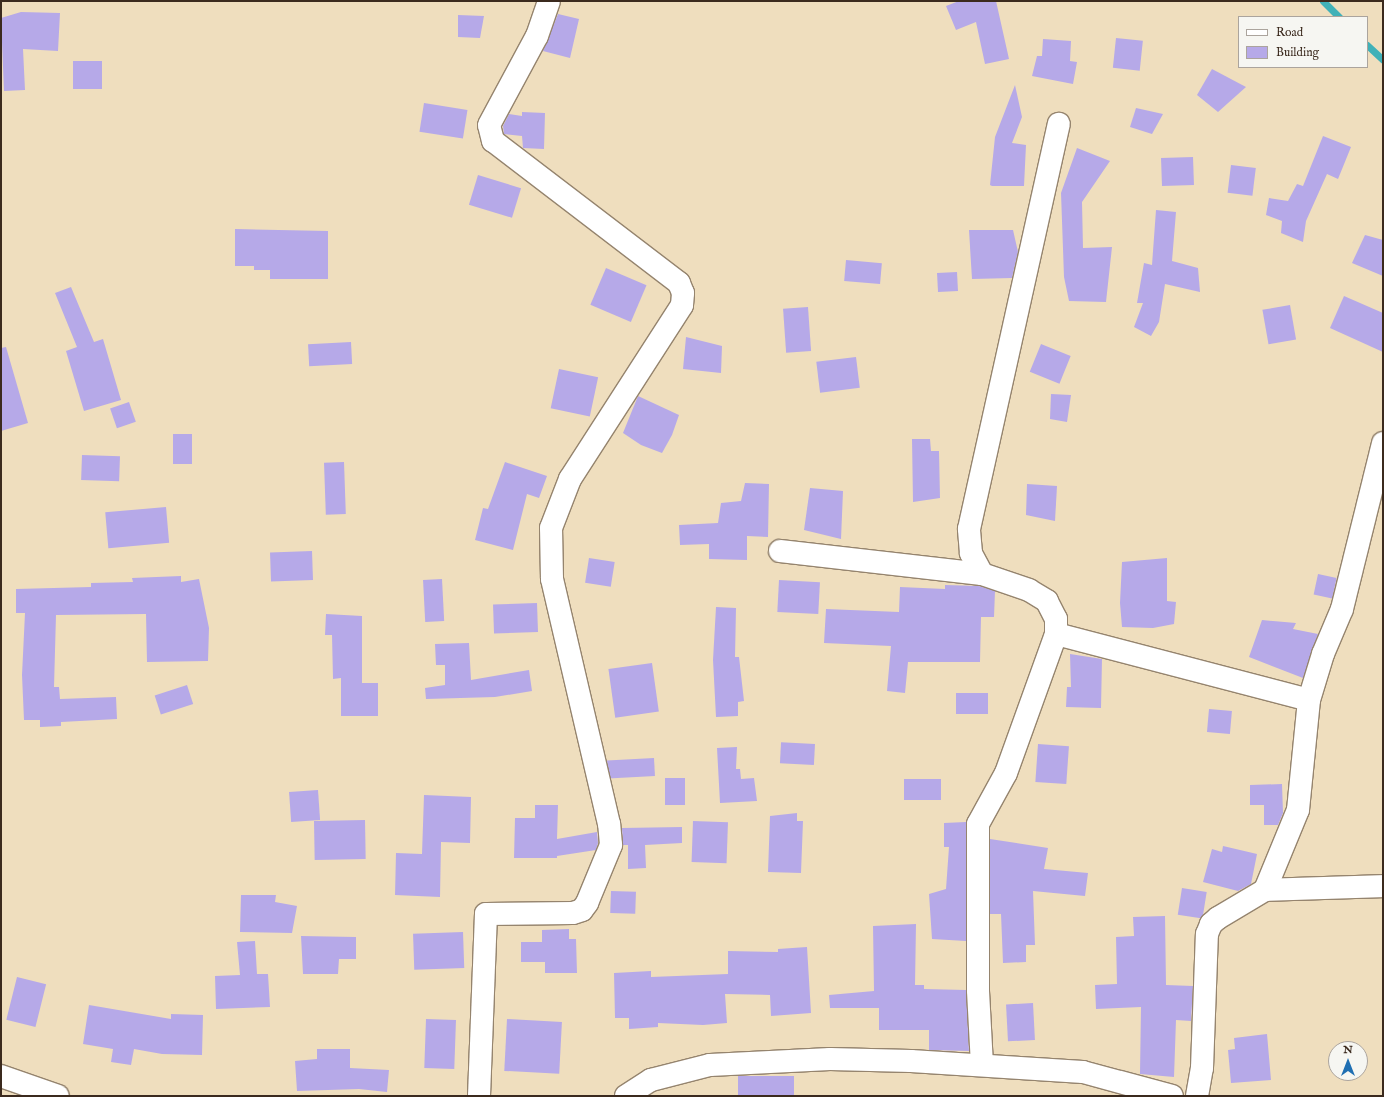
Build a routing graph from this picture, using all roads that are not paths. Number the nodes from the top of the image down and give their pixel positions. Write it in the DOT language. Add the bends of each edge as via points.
graph roads {
  1 [pos="549,1"];
  2 [pos="1058,124"];
  3 [pos="1383,443"];
  4 [pos="780,551"];
  5 [pos="982,574"];
  6 [pos="1056,634"];
  7 [pos="1309,700"];
  8 [pos="1383,886"];
  9 [pos="1265,890"];
  10 [pos="982,1065"];
  11 [pos="1,1076"];
  12 [pos="58,1096"];
  13 [pos="479,1096"];
  14 [pos="626,1096"];
  15 [pos="1172,1096"];
  16 [pos="1196,1096"];
  1 -- 13 [label="street" via="537,36 489,125 489,133 493,141 679,283 682,305 570,480 551,528 552,579 609,824 610,845 582,910 573,913 486,914"];
  2 -- 5 [label="street" via="969,529 971,553"];
  3 -- 7 [label="street" via="1342,609 1320,660"];
  4 -- 5 [label="street"];
  5 -- 6 [label="street" via="1029,590 1047,601 1056,619"];
  6 -- 7 [label="street"];
  6 -- 10 [label="street" via="1006,773 978,824 978,990"];
  7 -- 9 [label="street" via="1298,810"];
  8 -- 9 [label="street"];
  9 -- 16 [label="street" via="1218,918 1206,934 1202,1068"];
  10 -- 14 [label="street" via="830,1059 710,1065 651,1080"];
  10 -- 15 [label="street" via="1083,1072"];
  11 -- 12 [label="street"];
}
